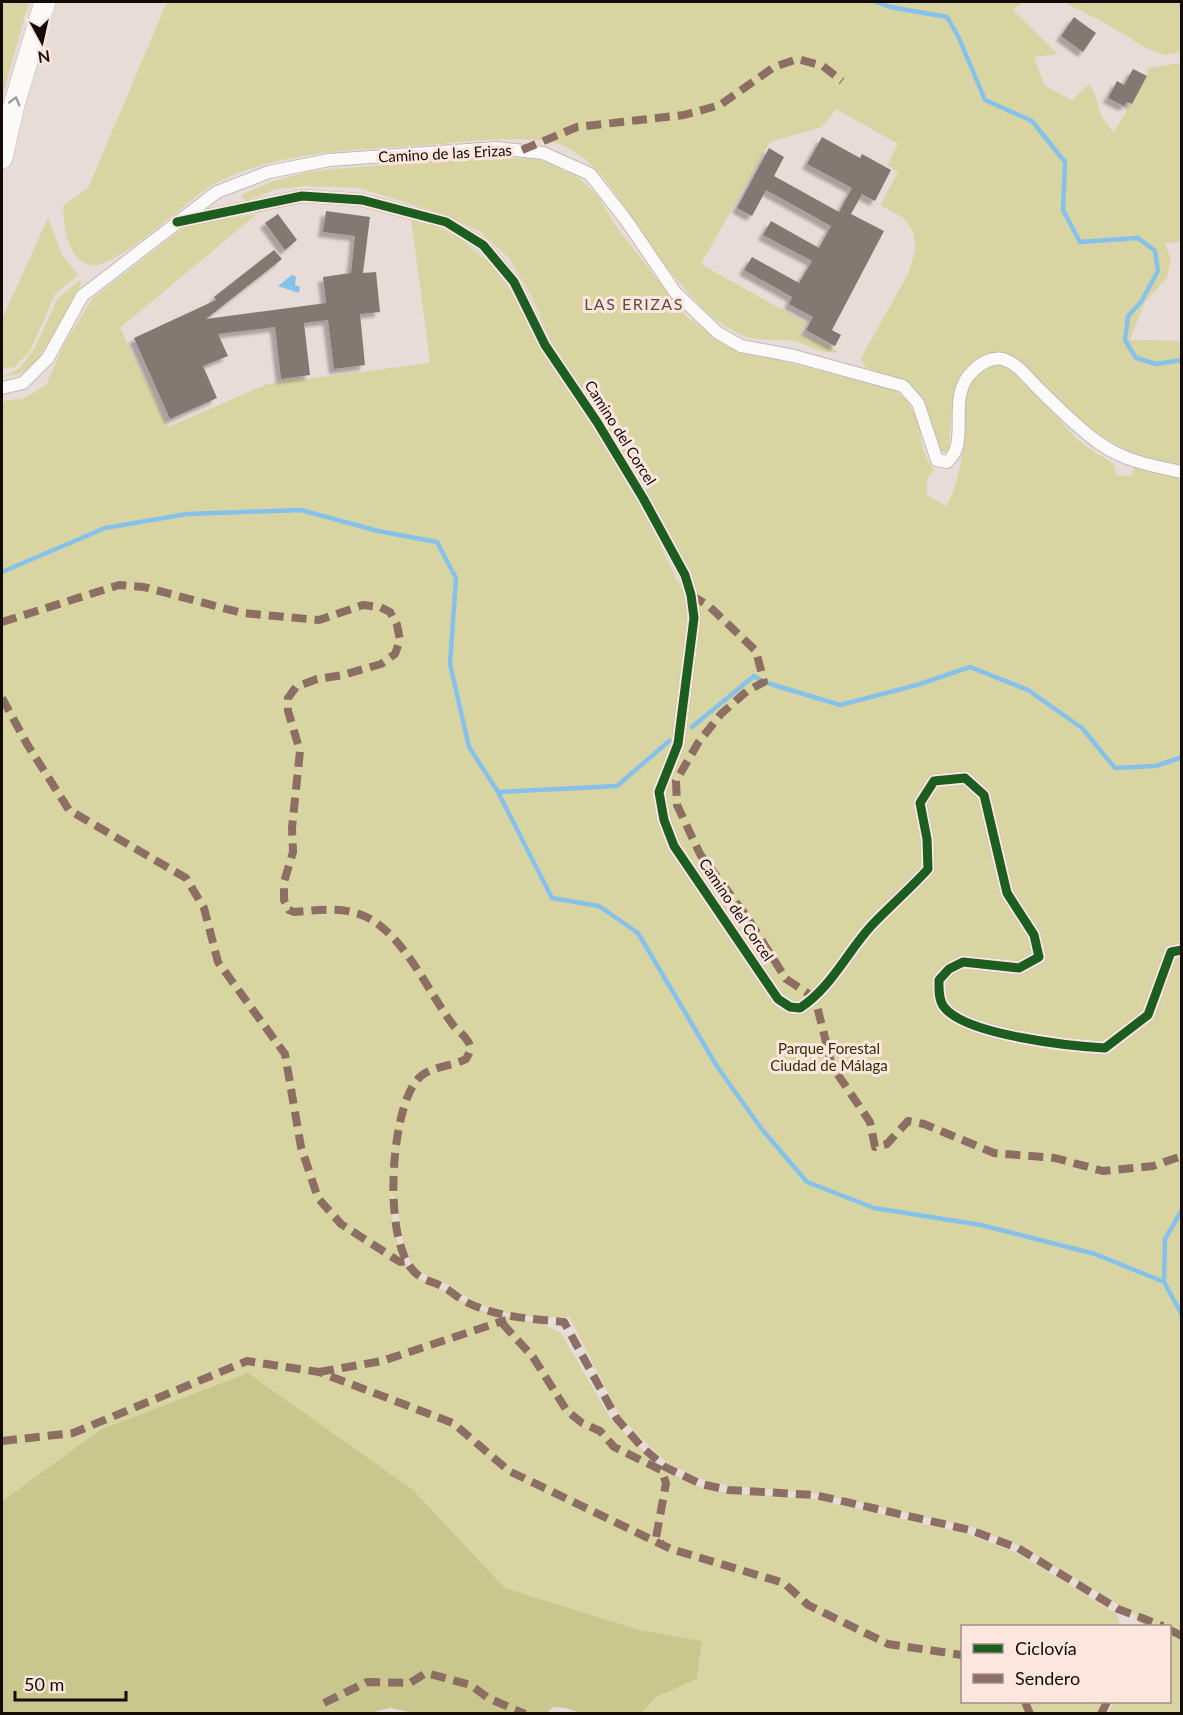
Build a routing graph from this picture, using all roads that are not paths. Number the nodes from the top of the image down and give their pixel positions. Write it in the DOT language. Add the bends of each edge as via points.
graph roads {
  1 [pos="45,2"];
  2 [pos="2,158"];
  3 [pos="177,222"];
  4 [pos="2,388"];
  5 [pos="1182,472"];
  6 [pos="1182,950"];
  2 -- 1 [label="highway, one-way"];
  3 -- 4 [label="street, Camino de las Erizas" via="82,296 48,358 23,383"];
  3 -- 5 [label="street, Camino de las Erizas" via="217,192 269,172 329,160 496,148 543,153 590,174 675,292 718,333 741,346 903,386 918,403 937,460 947,462 955,456 959,397 967,378 985,361 1001,359 1017,366 1100,444 1129,459"];
  3 -- 6 [label="street, Camino del Corcel" via="302,196 362,200 446,222 483,245 514,282 545,345 597,422 685,575 694,618 678,744 659,792 664,820 674,846 778,999 800,1008 818,996 873,924 928,869 920,803 934,781 965,778 984,795 1007,893 1034,935 1040,957 1018,968 963,962 949,969 939,980 939,995 944,1007 965,1022 1051,1044 1105,1048 1148,1015 1170,952"];
}
